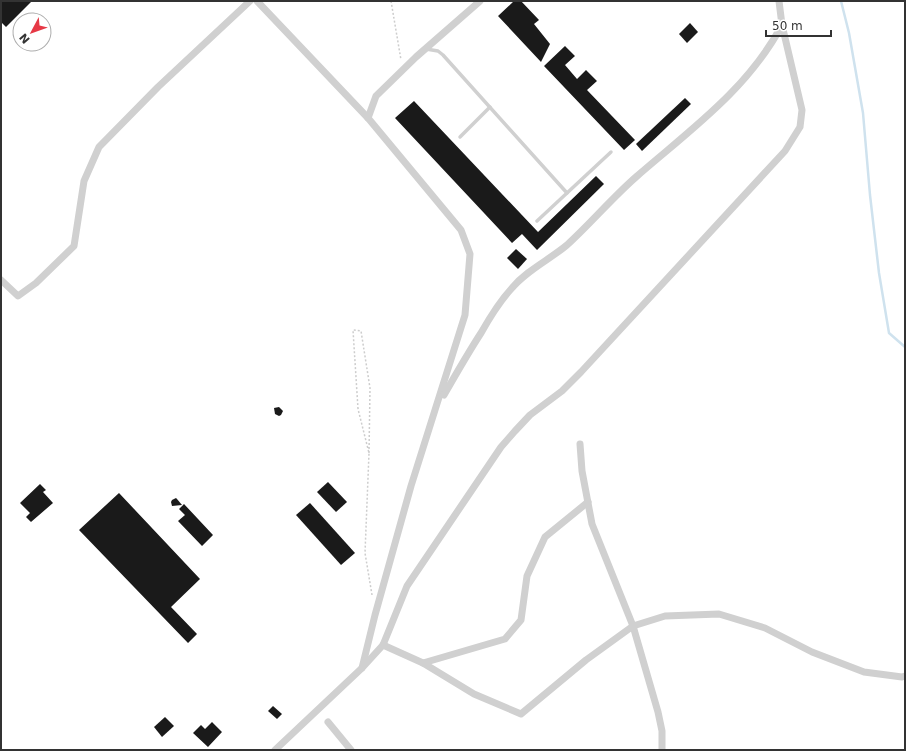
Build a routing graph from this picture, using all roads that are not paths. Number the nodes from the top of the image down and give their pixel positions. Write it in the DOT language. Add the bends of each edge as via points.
graph roads {
  1 [pos="250,1"];
  2 [pos="257,1"];
  3 [pos="480,1"];
  4 [pos="779,1"];
  5 [pos="782,25"];
  6 [pos="425,49"];
  7 [pos="490,107"];
  8 [pos="368,118"];
  9 [pos="460,137"];
  10 [pos="611,152"];
  11 [pos="567,193"];
  12 [pos="537,221"];
  13 [pos="1,280"];
  14 [pos="437,408"];
  15 [pos="580,444"];
  16 [pos="588,502"];
  17 [pos="634,626"];
  18 [pos="383,646"];
  19 [pos="423,664"];
  20 [pos="362,668"];
  21 [pos="905,676"];
  22 [pos="328,722"];
  23 [pos="275,750"];
  24 [pos="351,750"];
  25 [pos="662,750"];
  1 -- 13 [label="street" via="158,87 99,147 84,181 74,246 36,283 18,296"];
  2 -- 8 [label="street"];
  3 -- 6 [label="street"];
  4 -- 5 [label="street"];
  5 -- 14 [label="street" via="759,60 723,103 634,179 558,252 531,270 512,287 493,312"];
  5 -- 18 [label="street" via="802,110 800,127 785,151 581,372 562,391 530,415 501,447 407,586"];
  6 -- 7 [label="lane" via="443,55"];
  6 -- 8 [label="street" via="376,96"];
  7 -- 9 [label="lane"];
  7 -- 11 [label="lane"];
  8 -- 14 [label="street" via="461,230 470,254 465,315"];
  10 -- 11 [label="lane"];
  11 -- 12 [label="lane"];
  14 -- 20 [label="street" via="411,486"];
  15 -- 16 [label="street"];
  16 -- 17 [label="street" via="592,524"];
  16 -- 19 [label="street" via="545,537 528,576 521,620 505,639"];
  17 -- 19 [label="street" via="586,660 521,714 474,694"];
  17 -- 21 [label="street" via="665,616 719,614 765,628 812,652 864,672"];
  17 -- 25 [label="street" via="658,712"];
  18 -- 19 [label="street"];
  18 -- 20 [label="street"];
  20 -- 23 [label="street"];
  22 -- 24 [label="street"];
}
